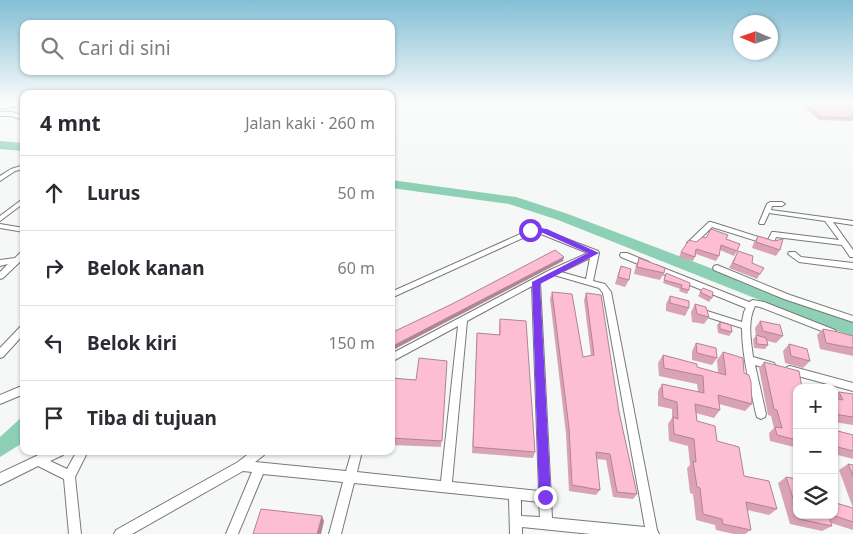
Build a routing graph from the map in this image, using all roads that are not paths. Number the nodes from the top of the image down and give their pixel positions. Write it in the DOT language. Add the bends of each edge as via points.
graph roads {
  1 [pos="20,168"];
  2 [pos="0,179"];
  3 [pos="20,203"];
  4 [pos="782,204"];
  5 [pos="767,211"];
  6 [pos="0,219"];
  7 [pos="828,220"];
  8 [pos="762,223"];
  9 [pos="853,223"];
  10 [pos="0,226"];
  11 [pos="20,229"];
  12 [pos="691,243"];
  13 [pos="844,243"];
  14 [pos="595,253"];
  15 [pos="792,254"];
  16 [pos="853,255"];
  17 [pos="624,256"];
  18 [pos="20,257"];
  19 [pos="17,260"];
  20 [pos="0,263"];
  21 [pos="853,266"];
  22 [pos="717,268"];
  23 [pos="553,272"];
  24 [pos="0,276"];
  25 [pos="536,282"];
  26 [pos="589,282"];
  27 [pos="395,293"];
  28 [pos="750,306"];
  29 [pos="707,314"];
  30 [pos="853,319"];
  31 [pos="463,321"];
  32 [pos="746,326"];
  33 [pos="20,332"];
  34 [pos="843,336"];
  35 [pos="0,354"];
  36 [pos="395,356"];
  37 [pos="749,360"];
  38 [pos="853,387"];
  39 [pos="20,391"];
  40 [pos="0,400"];
  41 [pos="761,414"];
  42 [pos="52,455"];
  43 [pos="81,455"];
  44 [pos="255,455"];
  45 [pos="356,455"];
  46 [pos="39,461"];
  47 [pos="242,466"];
  48 [pos="260,468"];
  49 [pos="69,476"];
  50 [pos="350,477"];
  51 [pos="0,479"];
  52 [pos="446,487"];
  53 [pos="515,494"];
  54 [pos="545,497"];
  55 [pos="517,521"];
  56 [pos="546,523"];
  57 [pos="122,533"];
  58 [pos="75,534"];
  59 [pos="232,534"];
  60 [pos="335,534"];
  61 [pos="516,534"];
  62 [pos="653,534"];
  1 -- 2 [label="street"];
  3 -- 6 [label="street"];
  4 -- 5 [label="street" via="770,204"];
  5 -- 7 [label="street"];
  5 -- 8 [label="street"];
  7 -- 9 [label="street"];
  7 -- 13 [label="street"];
  10 -- 11 [label="street"];
  12 -- 13 [label="street" via="711,224 770,242 774,234"];
  13 -- 16 [label="street"];
  14 -- 23 [label="street"];
  14 -- 26 [label="street"];
  14 -- 27 [label="street" via="544,230 530,230"];
  15 -- 21 [label="street" via="799,259"];
  17 -- 28 [label="street"];
  18 -- 19 [label="street"];
  19 -- 20 [label="street"];
  19 -- 24 [label="street"];
  22 -- 30 [label="street"];
  23 -- 25 [label="street"];
  23 -- 26 [label="street"];
  25 -- 31 [label="street"];
  25 -- 54 [label="street"];
  26 -- 62 [label="street" via="602,286 607,292"];
  28 -- 32 [label="street"];
  28 -- 34 [label="street" via="755,302"];
  29 -- 32 [label="street"];
  31 -- 36 [label="street"];
  31 -- 52 [label="street"];
  32 -- 37 [label="street"];
  33 -- 35 [label="street"];
  37 -- 38 [label="street"];
  37 -- 41 [label="street"];
  39 -- 40 [label="street"];
  42 -- 46 [label="street"];
  43 -- 49 [label="street"];
  44 -- 47 [label="street"];
  45 -- 50 [label="street"];
  46 -- 49 [label="street"];
  46 -- 51 [label="street"];
  47 -- 48 [label="street"];
  47 -- 57 [label="street"];
  48 -- 50 [label="street"];
  48 -- 59 [label="street"];
  49 -- 58 [label="street"];
  50 -- 52 [label="street"];
  50 -- 60 [label="street"];
  52 -- 53 [label="street"];
  53 -- 54 [label="street"];
  53 -- 55 [label="street"];
  54 -- 56 [label="street"];
  55 -- 56 [label="street"];
  55 -- 61 [label="street"];
  56 -- 62 [label="street"];
}
